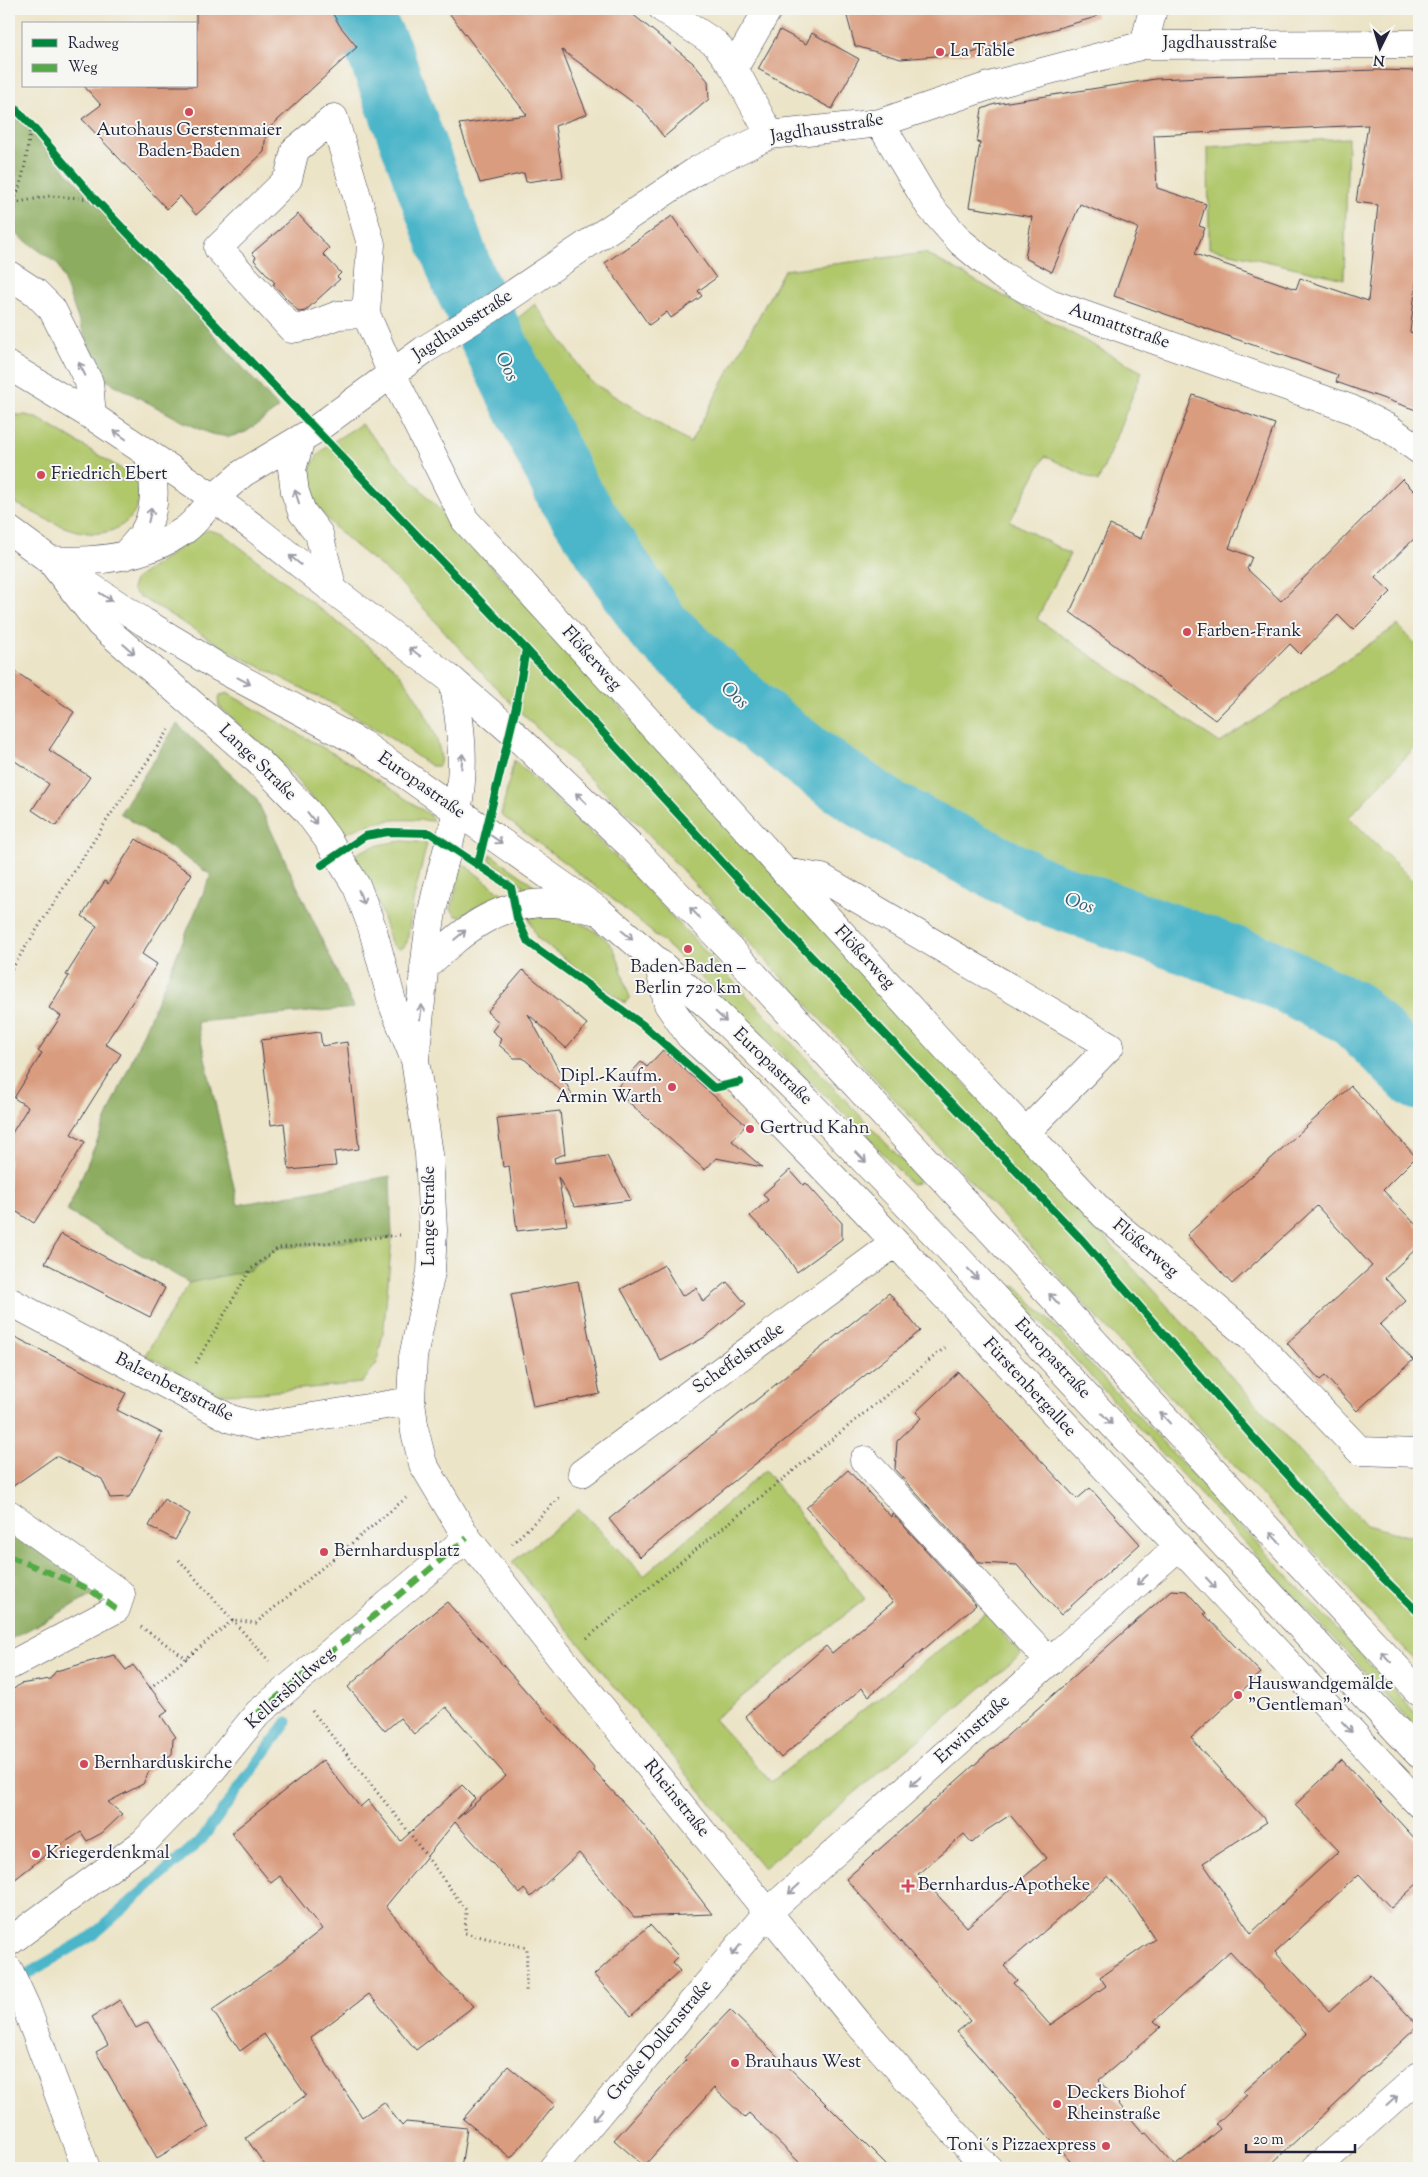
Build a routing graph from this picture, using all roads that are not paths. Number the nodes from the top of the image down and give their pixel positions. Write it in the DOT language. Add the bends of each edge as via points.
graph roads {
  1 [pos="663,9"];
  2 [pos="768,9"];
  3 [pos="1153,9"];
  4 [pos="1144,44"];
  5 [pos="1419,44"];
  6 [pos="734,68"];
  7 [pos="880,123"];
  8 [pos="770,135"];
  9 [pos="9,275"];
  10 [pos="366,314"];
  11 [pos="9,366"];
  12 [pos="392,374"];
  13 [pos="9,388"];
  14 [pos="56,394"];
  15 [pos="92,416"];
  16 [pos="301,439"];
  17 [pos="1419,450"];
  18 [pos="148,454"];
  19 [pos="214,498"];
  20 [pos="9,530"];
  21 [pos="124,556"];
  22 [pos="50,560"];
  23 [pos="333,590"];
  24 [pos="454,681"];
  25 [pos="457,810"];
  26 [pos="785,872"];
  27 [pos="599,911"];
  28 [pos="658,962"];
  29 [pos="424,968"];
  30 [pos="415,1060"];
  31 [pos="1026,1132"];
  32 [pos="895,1243"];
  33 [pos="9,1301"];
  34 [pos="410,1401"];
  35 [pos="1416,1453"];
  36 [pos="864,1460"];
  37 [pos="582,1473"];
  38 [pos="9,1514"];
  39 [pos="467,1538"];
  40 [pos="1178,1547"];
  41 [pos="1050,1662"];
  42 [pos="9,1666"];
  43 [pos="1419,1692"];
  44 [pos="1419,1754"];
  45 [pos="1419,1804"];
  46 [pos="767,1913"];
  47 [pos="9,1942"];
  48 [pos="9,1970"];
  49 [pos="1419,2076"];
  50 [pos="86,2168"];
  51 [pos="553,2168"];
  52 [pos="988,2168"];
  53 [pos="1316,2168"];
  1 -- 6 [label="street" via="716,44"];
  2 -- 6 [label="street"];
  3 -- 4 [label="street"];
  4 -- 5 [label="street, Jagdhausstraße"];
  4 -- 7 [label="street, Jagdhausstraße" via="990,86"];
  6 -- 8 [label="street"];
  7 -- 8 [label="street, Jagdhausstraße"];
  7 -- 17 [label="street, Aumattstraße" via="930,207 961,242 1001,275 1050,302 1351,409 1390,429"];
  8 -- 12 [label="street, Jagdhausstraße" via="699,168"];
  15 -- 9 [label="street, one-way" via="89,382 52,309 35,292"];
  10 -- 10 [label="street" via="371,244 334,118 296,150 288,179 218,248 292,329 338,315"];
  10 -- 12 [label="street, Flößerweg"];
  11 -- 14 [label="street"];
  12 -- 16 [label="street, Jagdhausstraße"];
  12 -- 26 [label="street, Flößerweg" via="465,520"];
  13 -- 14 [label="street"];
  14 -- 15 [label="street"];
  18 -- 15 [label="street, one-way"];
  16 -- 19 [label="street, Jagdhausstraße" via="243,473"];
  23 -- 16 [label="street, one-way" via="319,534 302,512 295,492 292,469"];
  18 -- 19 [label="street"];
  21 -- 18 [label="street, one-way" via="142,535 151,514 153,474"];
  19 -- 21 [label="street, Jagdhausstraße" via="186,530 160,544"];
  23 -- 19 [label="street, one-way"];
  20 -- 22 [label="street, Lange Straße"];
  21 -- 22 [label="street, Jagdhausstraße" via="72,562"];
  22 -- 25 [label="street, Europastraße, one-way" via="220,668 362,744"];
  22 -- 30 [label="street, Lange Straße, one-way" via="100,624 258,761 306,810 327,838 357,887 372,927 393,1005"];
  24 -- 23 [label="street, one-way"];
  25 -- 24 [label="street, Lange Straße, one-way" via="463,754"];
  43 -- 24 [label="street, one-way" via="664,880"];
  25 -- 27 [label="street, Europastraße, one-way"];
  25 -- 29 [label="street, Lange Straße" via="438,879"];
  26 -- 31 [label="street, Flößerweg"];
  26 -- 31 [label="street" via="822,878 1110,1046"];
  27 -- 28 [label="street, Europastraße, one-way"];
  29 -- 27 [label="street, one-way" via="464,931 493,913 515,906 554,903"];
  28 -- 32 [label="street, Fürstenbergallee" via="668,1004 690,1036 740,1082"];
  28 -- 44 [label="street, Europastraße, one-way" via="806,1100 934,1232"];
  30 -- 29 [label="street, Lange Straße, one-way"];
  30 -- 34 [label="street, Lange Straße" via="429,1154 433,1230 431,1272 413,1357"];
  31 -- 35 [label="street, Flößerweg" via="1104,1215 1252,1339 1360,1451"];
  32 -- 37 [label="street, Scheffelstraße"];
  32 -- 40 [label="street, Fürstenbergallee"];
  33 -- 34 [label="street, Balzenbergstraße" via="179,1393 231,1419 257,1426"];
  34 -- 39 [label="street, Rheinstraße" via="423,1464"];
  36 -- 41 [label="street"];
  38 -- 42 [label="street" via="120,1594 116,1609"];
  39 -- 46 [label="street, Rheinstraße"];
  47 -- 39 [label="street, Kellersbildweg, one-way" via="143,1843 203,1781 258,1713"];
  40 -- 41 [label="street, Erwinstraße, one-way"];
  40 -- 45 [label="street, Fürstenbergallee, one-way"];
  41 -- 46 [label="street, Erwinstraße, one-way"];
  46 -- 51 [label="street, Große Dollenstraße, one-way"];
  46 -- 52 [label="street, Rheinstraße" via="858,2024"];
  48 -- 50 [label="street"];
  53 -- 49 [label="street, one-way"];
}
